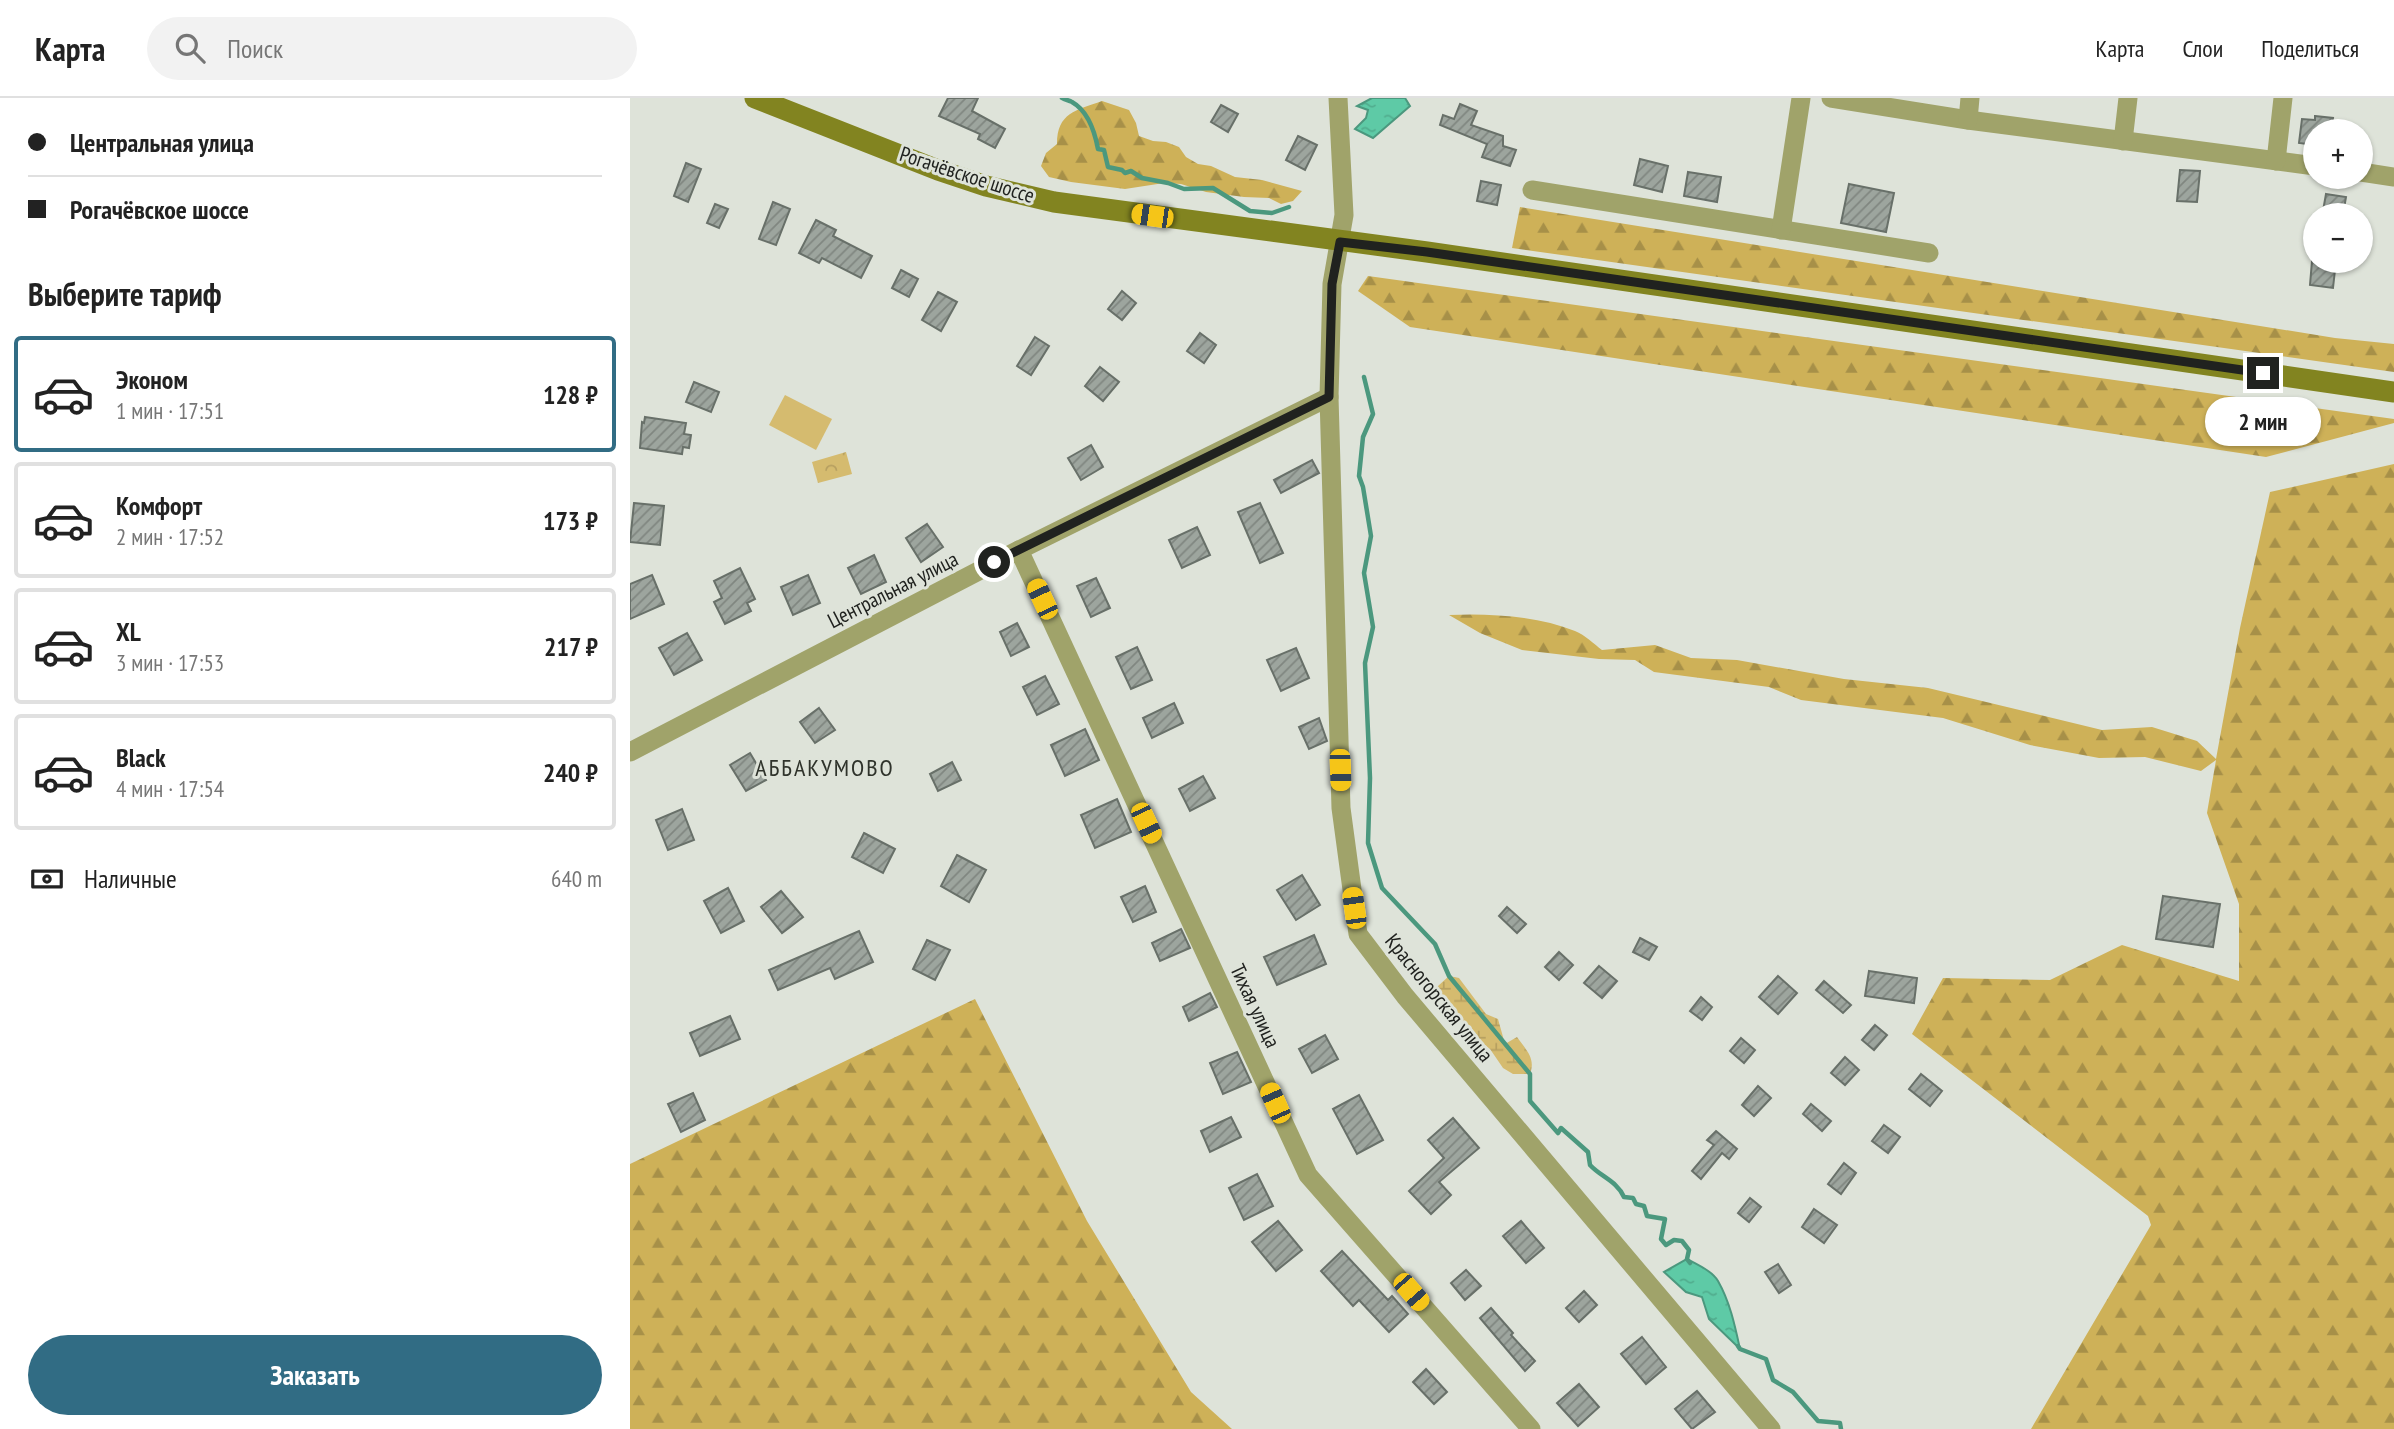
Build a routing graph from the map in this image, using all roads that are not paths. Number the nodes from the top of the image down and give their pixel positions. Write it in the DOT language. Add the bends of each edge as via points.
graph roads {
  1 [pos="755,98"];
  2 [pos="1338,98"];
  3 [pos="1801,98"];
  4 [pos="1831,98"];
  5 [pos="1970,98"];
  6 [pos="2128,98"];
  7 [pos="2283,98"];
  8 [pos="1968,120"];
  9 [pos="2123,141"];
  10 [pos="2276,161"];
  11 [pos="2303,164"];
  12 [pos="2373,174"];
  13 [pos="2394,177"];
  14 [pos="1532,190"];
  15 [pos="1781,230"];
  16 [pos="1340,242"];
  17 [pos="1929,253"];
  18 [pos="2394,392"];
  19 [pos="1329,397"];
  20 [pos="1019,550"];
  21 [pos="630,752"];
  22 [pos="1531,1429"];
  23 [pos="1771,1429"];
  1 -- 16 [label="main road, Рогачёвское шоссе" via="938,170 1018,195"];
  2 -- 16 [label="street, Красногорская улица" via="1344,215"];
  3 -- 15 [label="street"];
  4 -- 8 [label="street"];
  5 -- 8 [label="street"];
  6 -- 9 [label="street"];
  7 -- 10 [label="street"];
  8 -- 9 [label="street"];
  9 -- 10 [label="street"];
  10 -- 11 [label="street"];
  12 -- 13 [label="street"];
  14 -- 15 [label="street"];
  15 -- 17 [label="street"];
  16 -- 18 [label="main road, Рогачёвское шоссе"];
  16 -- 19 [label="street, Красногорская улица" via="1332,284"];
  19 -- 20 [label="street, Центральная улица"];
  19 -- 23 [label="street, Красногорская улица" via="1341,808 1358,934 1405,996"];
  20 -- 21 [label="street, Центральная улица"];
  20 -- 22 [label="street, Тихая улица" via="1308,1175"];
}
